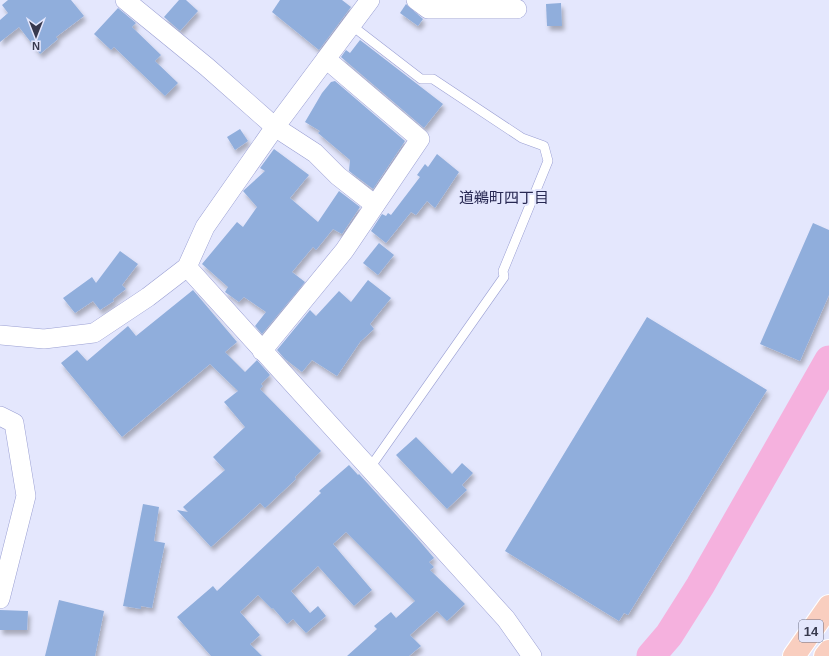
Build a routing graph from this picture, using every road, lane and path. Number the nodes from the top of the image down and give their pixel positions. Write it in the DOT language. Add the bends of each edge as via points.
graph roads {
  1 [pos="125,0"];
  2 [pos="370,0"];
  3 [pos="416,0"];
  4 [pos="517,9"];
  5 [pos="351,25"];
  6 [pos="326,59"];
  7 [pos="275,127"];
  8 [pos="375,205"];
  9 [pos="187,267"];
  10 [pos="0,335"];
  11 [pos="262,351"];
  12 [pos="0,416"];
  13 [pos="369,469"];
  14 [pos="0,599"];
  15 [pos="829,606"];
  16 [pos="829,651"];
  17 [pos="532,656"];
  18 [pos="794,656"];
  19 [pos="825,656"];
  1 -- 7 [label="street"];
  2 -- 5 [label="street"];
  3 -- 4 [label="street" via="428,9"];
  5 -- 6 [label="street"];
  5 -- 13 [label="lane" via="421,79 433,79 522,138 544,146 548,161 503,271 504,277"];
  6 -- 7 [label="street"];
  6 -- 8 [label="street" via="420,139"];
  7 -- 8 [label="street" via="316,153 338,176"];
  7 -- 9 [label="street" via="205,227"];
  8 -- 11 [label="street" via="344,251"];
  9 -- 10 [label="street" via="94,333 44,339"];
  9 -- 11 [label="street"];
  11 -- 13 [label="street"];
  12 -- 14 [label="street" via="14,423 26,496"];
  13 -- 17 [label="street" via="506,619"];
  15 -- 18 [label="main road, 14"];
  16 -- 19 [label="main road, 14"];
}
